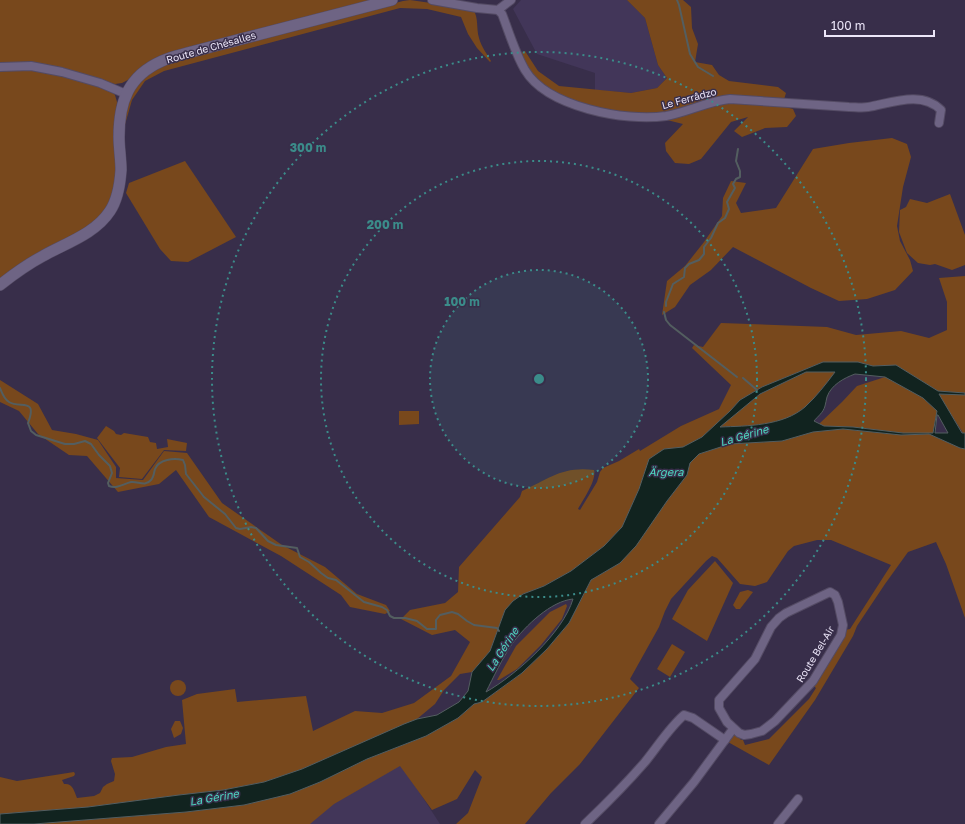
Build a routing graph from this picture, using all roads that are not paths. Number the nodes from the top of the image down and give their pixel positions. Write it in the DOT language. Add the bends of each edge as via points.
graph roads {
  1 [pos="392,0"];
  2 [pos="432,0"];
  3 [pos="511,0"];
  4 [pos="498,10"];
  5 [pos="0,67"];
  6 [pos="126,94"];
  7 [pos="939,123"];
  8 [pos="0,285"];
  9 [pos="733,728"];
  10 [pos="725,740"];
  11 [pos="798,799"];
  12 [pos="585,824"];
  13 [pos="659,824"];
  14 [pos="778,824"];
  1 -- 6 [label="street, Route de Chésalles" via="162,61 135,79"];
  2 -- 4 [label="street"];
  3 -- 4 [label="street"];
  4 -- 7 [label="street, Le Ferrâdzo" via="502,14 525,70 534,81 545,91 576,106 597,112 639,118 666,116 730,99 849,107 867,107 906,99 923,100 937,106 941,110"];
  5 -- 6 [label="street" via="31,66 62,72"];
  6 -- 8 [label="street, Route de Chésalles" via="122,102 120,120 120,184 110,210 102,221 88,231 18,271"];
  9 -- 9 [label="street, Route Bel-Air" via="719,708 719,700 755,659 771,627 786,613 827,593 833,593 838,602 843,625 841,635 814,681 762,731 744,734"];
  9 -- 10 [label="street"];
  10 -- 12 [label="street" via="693,718 684,715 618,792"];
  10 -- 13 [label="street"];
  11 -- 14 [label="street"];
}
